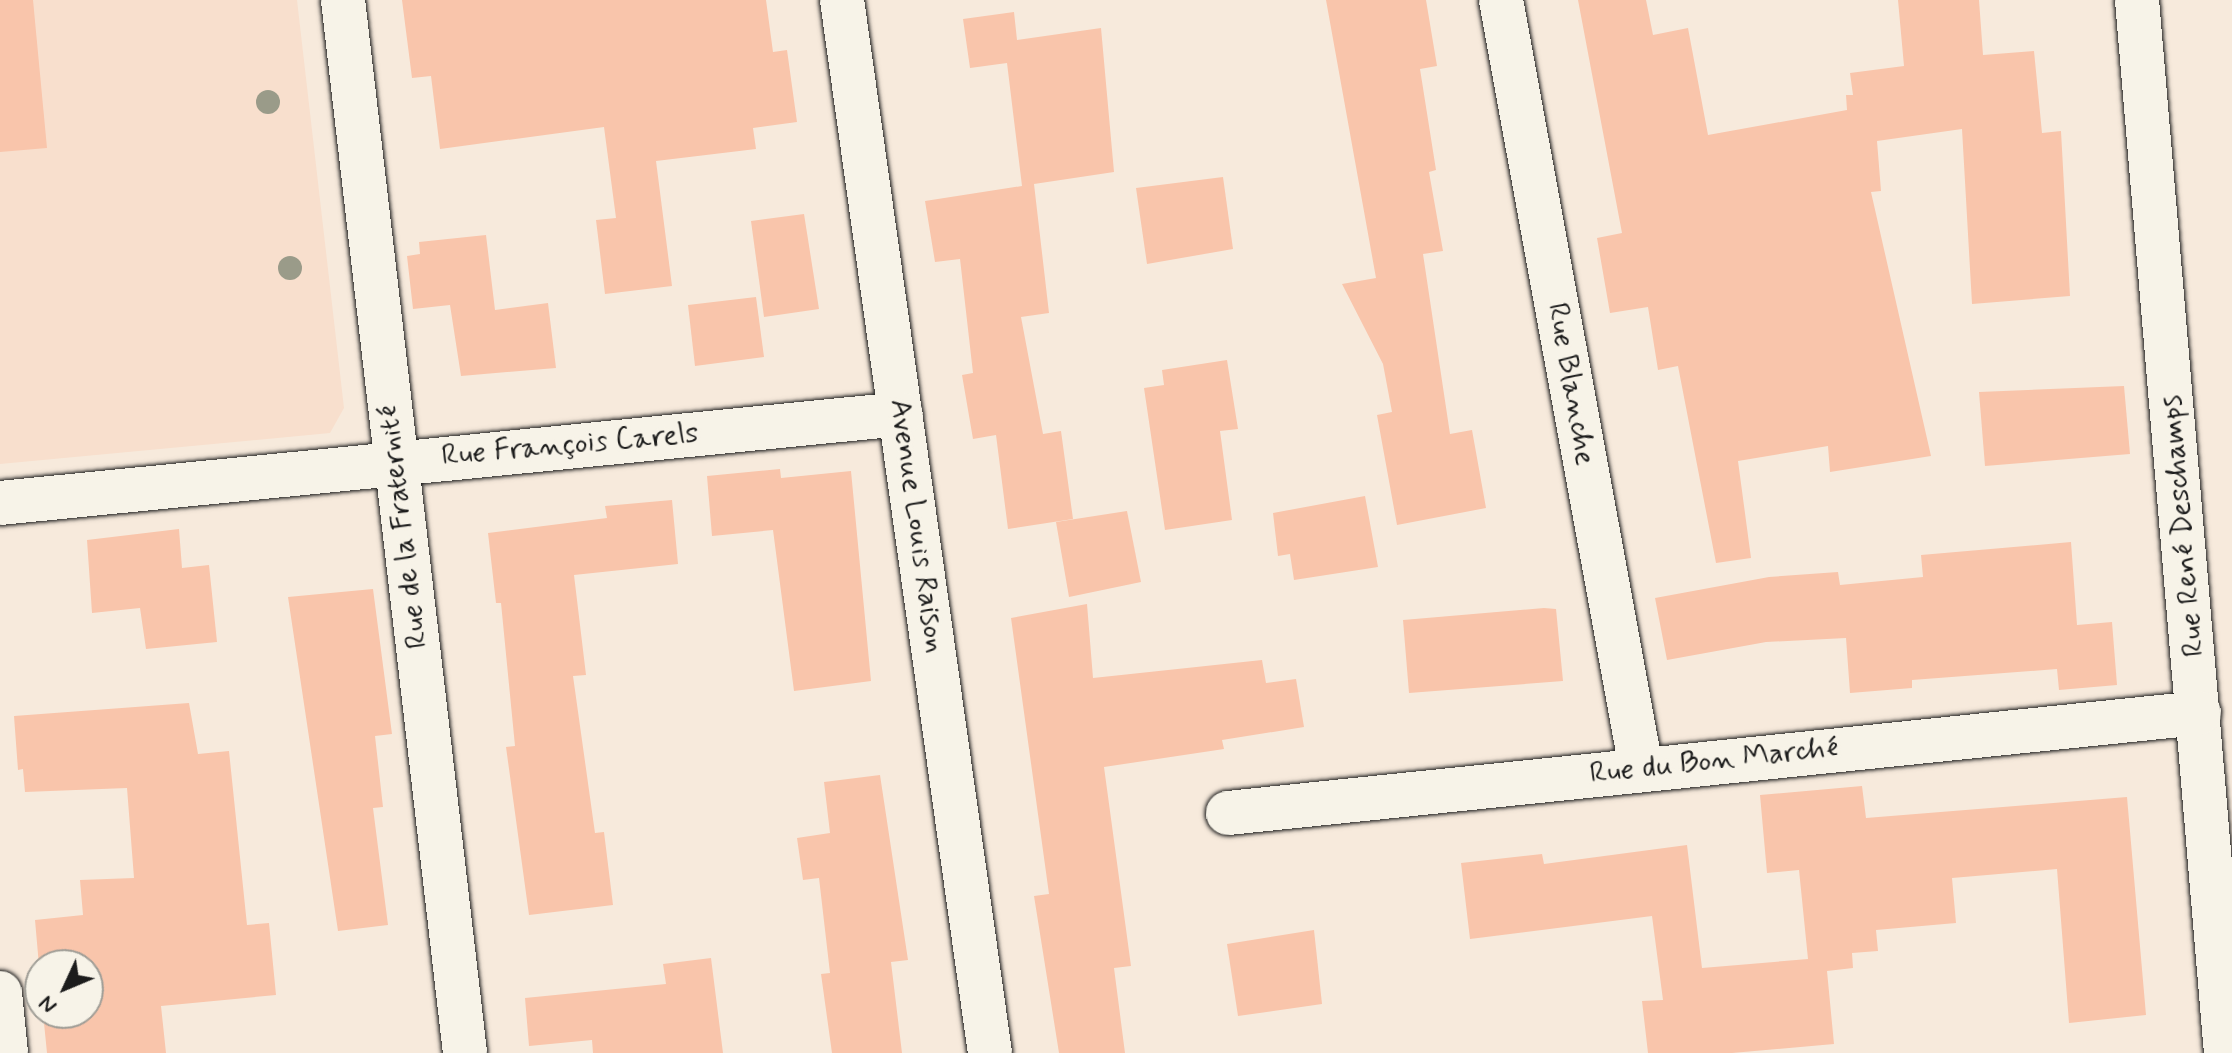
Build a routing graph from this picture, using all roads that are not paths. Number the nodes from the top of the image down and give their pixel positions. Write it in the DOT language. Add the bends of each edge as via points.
graph roads {
  1 [pos="343,0"];
  2 [pos="842,0"];
  3 [pos="1501,0"];
  4 [pos="2137,0"];
  5 [pos="901,414"];
  6 [pos="395,461"];
  7 [pos="0,503"];
  8 [pos="2199,713"];
  9 [pos="1641,768"];
  10 [pos="1228,813"];
  11 [pos="0,993"];
  12 [pos="2228,1032"];
  13 [pos="6,1053"];
  14 [pos="465,1053"];
  15 [pos="990,1053"];
  1 -- 6 [label="street, Rue de la Fraternité"];
  2 -- 5 [label="street, Avenue Louis Raison"];
  3 -- 9 [label="street, Rue Blanche"];
  4 -- 8 [label="street, Rue René Deschamps"];
  5 -- 6 [label="street, Rue François Carels"];
  5 -- 15 [label="street, Avenue Louis Raison"];
  6 -- 7 [label="street, Rue François Carels"];
  6 -- 14 [label="street, Rue de la Fraternité"];
  8 -- 9 [label="street, Rue du Bon Marché"];
  8 -- 12 [label="street, Rue René Deschamps"];
  9 -- 10 [label="street, Rue du Bon Marché"];
  11 -- 13 [label="street"];
}
